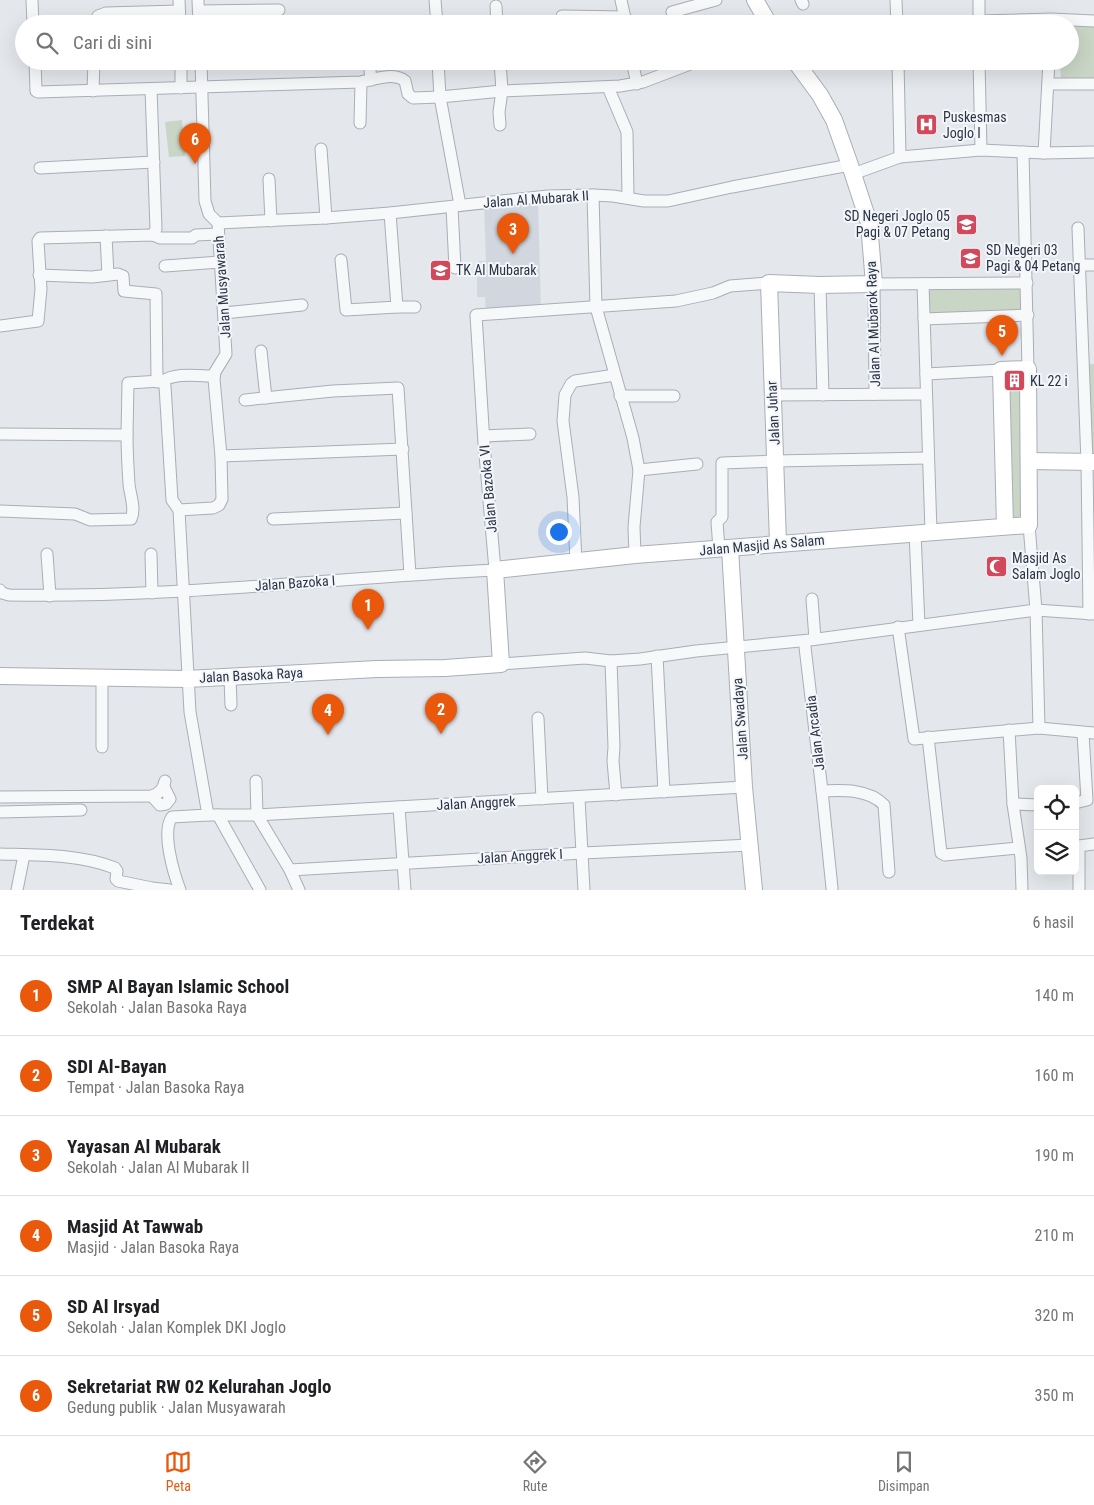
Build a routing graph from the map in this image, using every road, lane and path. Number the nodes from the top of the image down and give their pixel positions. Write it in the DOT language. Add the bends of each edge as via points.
graph roads {
  1 [pos="32,0"];
  2 [pos="435,0"];
  3 [pos="621,0"];
  4 [pos="716,0"];
  5 [pos="755,0"];
  6 [pos="896,0"];
  7 [pos="979,0"];
  8 [pos="198,5"];
  9 [pos="179,6"];
  10 [pos="496,6"];
  11 [pos="280,10"];
  12 [pos="672,12"];
  13 [pos="33,15"];
  14 [pos="99,15"];
  15 [pos="436,15"];
  16 [pos="496,15"];
  17 [pos="624,15"];
  18 [pos="764,15"];
  19 [pos="897,15"];
  20 [pos="979,15"];
  21 [pos="1079,21"];
  22 [pos="1094,21"];
  23 [pos="36,70"];
  24 [pos="94,70"];
  25 [pos="181,70"];
  26 [pos="201,70"];
  27 [pos="368,70"];
  28 [pos="438,70"];
  29 [pos="501,70"];
  30 [pos="634,70"];
  31 [pos="674,70"];
  32 [pos="802,70"];
  33 [pos="898,70"];
  34 [pos="979,70"];
  35 [pos="1049,70"];
  36 [pos="366,81"];
  37 [pos="637,84"];
  38 [pos="1048,84"];
  39 [pos="1094,84"];
  40 [pos="202,85"];
  41 [pos="608,87"];
  42 [pos="181,88"];
  43 [pos="152,89"];
  44 [pos="93,91"];
  45 [pos="502,91"];
  46 [pos="440,97"];
  47 [pos="360,123"];
  48 [pos="500,125"];
  49 [pos="320,149"];
  50 [pos="981,150"];
  51 [pos="1023,152"];
  52 [pos="1094,152"];
  53 [pos="1044,153"];
  54 [pos="900,157"];
  55 [pos="154,162"];
  56 [pos="40,168"];
  57 [pos="852,169"];
  58 [pos="269,179"];
  59 [pos="593,195"];
  60 [pos="628,198"];
  61 [pos="456,206"];
  62 [pos="390,213"];
  63 [pos="326,218"];
  64 [pos="271,221"];
  65 [pos="218,228"];
  66 [pos="1078,228"];
  67 [pos="153,235"];
  68 [pos="106,236"];
  69 [pos="340,260"];
  70 [pos="220,262"];
  71 [pos="1080,265"];
  72 [pos="1094,265"];
  73 [pos="165,266"];
  74 [pos="455,268"];
  75 [pos="39,275"];
  76 [pos="108,275"];
  77 [pos="768,283"];
  78 [pos="1027,283"];
  79 [pos="874,284"];
  80 [pos="923,284"];
  81 [pos="820,285"];
  82 [pos="302,305"];
  83 [pos="397,307"];
  84 [pos="415,307"];
  85 [pos="596,307"];
  86 [pos="224,313"];
  87 [pos="1028,315"];
  88 [pos="924,318"];
  89 [pos="0,326"];
  90 [pos="1082,330"];
  91 [pos="1094,330"];
  92 [pos="261,351"];
  93 [pos="1028,368"];
  94 [pos="1001,370"];
  95 [pos="926,374"];
  96 [pos="615,375"];
  97 [pos="214,376"];
  98 [pos="160,382"];
  99 [pos="875,394"];
  100 [pos="926,394"];
  101 [pos="772,395"];
  102 [pos="823,395"];
  103 [pos="620,396"];
  104 [pos="674,396"];
  105 [pos="266,398"];
  106 [pos="244,400"];
  107 [pos="0,434"];
  108 [pos="530,434"];
  109 [pos="127,435"];
  110 [pos="484,436"];
  111 [pos="403,449"];
  112 [pos="221,456"];
  113 [pos="928,458"];
  114 [pos="775,460"];
  115 [pos="1029,461"];
  116 [pos="1091,462"];
  117 [pos="697,464"];
  118 [pos="639,470"];
  119 [pos="0,510"];
  120 [pos="179,510"];
  121 [pos="406,513"];
  122 [pos="273,519"];
  123 [pos="1030,525"];
  124 [pos="1005,526"];
  125 [pos="923,532"];
  126 [pos="778,543"];
  127 [pos="724,548"];
  128 [pos="47,554"];
  129 [pos="151,554"];
  130 [pos="636,555"];
  131 [pos="576,562"];
  132 [pos="495,570"];
  133 [pos="410,576"];
  134 [pos="0,590"];
  135 [pos="184,591"];
  136 [pos="152,593"];
  137 [pos="50,596"];
  138 [pos="812,599"];
  139 [pos="1036,610"];
  140 [pos="1092,614"];
  141 [pos="919,624"];
  142 [pos="898,627"];
  143 [pos="810,642"];
  144 [pos="736,650"];
  145 [pos="657,656"];
  146 [pos="611,661"];
  147 [pos="501,664"];
  148 [pos="0,676"];
  149 [pos="102,677"];
  150 [pos="230,677"];
  151 [pos="187,679"];
  152 [pos="231,705"];
  153 [pos="538,718"];
  154 [pos="1039,728"];
  155 [pos="1009,730"];
  156 [pos="1089,733"];
  157 [pos="928,737"];
  158 [pos="102,747"];
  159 [pos="256,781"];
  160 [pos="164,784"];
  161 [pos="744,787"];
  162 [pos="822,791"];
  163 [pos="664,792"];
  164 [pos="616,795"];
  165 [pos="52,796"];
  166 [pos="0,797"];
  167 [pos="580,798"];
  168 [pos="542,799"];
  169 [pos="1079,803"];
  170 [pos="1013,804"];
  171 [pos="1034,805"];
  172 [pos="399,807"];
  173 [pos="53,810"];
  174 [pos="81,810"];
  175 [pos="0,812"];
  176 [pos="213,815"];
  177 [pos="257,815"];
  178 [pos="1094,844"];
  179 [pos="750,845"];
  180 [pos="1018,848"];
  181 [pos="583,853"];
  182 [pos="0,854"];
  183 [pos="24,855"];
  184 [pos="403,863"];
  185 [pos="290,870"];
  186 [pos="889,872"];
  187 [pos="829,889"];
  188 [pos="16,890"];
  189 [pos="170,890"];
  190 [pos="180,890"];
  191 [pos="260,890"];
  192 [pos="298,890"];
  193 [pos="404,890"];
  194 [pos="584,890"];
  195 [pos="754,890"];
  196 [pos="1022,890"];
  197 [pos="1079,890"];
  1 -- 13 [label="street"];
  2 -- 15 [label="street"];
  3 -- 17 [label="street"];
  4 -- 12 [label="street"];
  5 -- 18 [label="street"];
  6 -- 19 [label="street"];
  7 -- 20 [label="street"];
  8 -- 11 [label="street"];
  9 -- 14 [label="street"];
  10 -- 16 [label="street"];
  21 -- 22 [label="street"];
  23 -- 44 [label="street" via="37,92"];
  24 -- 44 [label="street"];
  25 -- 42 [label="street"];
  26 -- 40 [label="street, Jalan Musyawarah"];
  27 -- 36 [label="street"];
  28 -- 46 [label="street"];
  29 -- 45 [label="street"];
  30 -- 37 [label="street"];
  31 -- 37 [label="street"];
  32 -- 57 [label="street, Jalan Al Mubarok Raya" via="834,120"];
  33 -- 54 [label="street"];
  34 -- 50 [label="street"];
  35 -- 38 [label="street"];
  36 -- 40 [label="street"];
  36 -- 46 [label="street" via="401,78 405,80 411,97"];
  36 -- 47 [label="street"];
  37 -- 41 [label="street"];
  38 -- 39 [label="street"];
  38 -- 53 [label="street"];
  40 -- 42 [label="street"];
  40 -- 65 [label="street, Jalan Musyawarah" via="205,201"];
  41 -- 45 [label="street"];
  41 -- 60 [label="street" via="627,132"];
  42 -- 43 [label="street"];
  43 -- 44 [label="street"];
  43 -- 55 [label="street"];
  45 -- 46 [label="street"];
  45 -- 48 [label="street"];
  46 -- 61 [label="street"];
  49 -- 63 [label="street"];
  50 -- 51 [label="street, Jalan Al Mubarak II"];
  50 -- 54 [label="street, Jalan Al Mubarak II"];
  51 -- 53 [label="street, Jalan Al Mubarak II"];
  51 -- 78 [label="street"];
  52 -- 53 [label="street, Jalan Al Mubarak II"];
  54 -- 57 [label="street, Jalan Al Mubarak II"];
  55 -- 56 [label="street"];
  55 -- 67 [label="street" via="156,231"];
  57 -- 60 [label="street, Jalan Al Mubarak II" via="732,187 668,201"];
  57 -- 79 [label="street, Jalan Al Mubarok Raya" via="869,223"];
  58 -- 64 [label="street"];
  59 -- 60 [label="street, Jalan Al Mubarak II"];
  59 -- 61 [label="street, Jalan Al Mubarak II" via="548,196"];
  59 -- 85 [label="street"];
  61 -- 62 [label="street, Jalan Al Mubarak II"];
  61 -- 74 [label="street"];
  62 -- 63 [label="street, Jalan Al Mubarak II"];
  62 -- 83 [label="street"];
  63 -- 64 [label="street, Jalan Al Mubarak II"];
  64 -- 65 [label="street, Jalan Al Mubarak II"];
  65 -- 67 [label="street, Jalan Al Mubarak II" via="192,238"];
  65 -- 70 [label="street, Jalan Musyawarah"];
  66 -- 71 [label="street"];
  67 -- 68 [label="street, Jalan Al Mubarak II"];
  68 -- 75 [label="street, Jalan Al Mubarak II" via="40,238"];
  68 -- 76 [label="street"];
  69 -- 83 [label="street" via="346,310"];
  70 -- 73 [label="street"];
  70 -- 86 [label="street, Jalan Musyawarah"];
  71 -- 72 [label="street"];
  71 -- 90 [label="street"];
  75 -- 76 [label="street"];
  75 -- 89 [label="street" via="37,322"];
  76 -- 98 [label="street" via="123,276 124,292 156,294"];
  77 -- 81 [label="street"];
  77 -- 85 [label="street" via="730,286 676,302"];
  77 -- 101 [label="street, Jalan Juhar"];
  78 -- 80 [label="street"];
  78 -- 87 [label="street"];
  79 -- 80 [label="street"];
  79 -- 81 [label="street"];
  79 -- 99 [label="street, Jalan Al Mubarok Raya"];
  80 -- 88 [label="street"];
  81 -- 102 [label="street"];
  82 -- 86 [label="street"];
  83 -- 84 [label="street"];
  85 -- 96 [label="street"];
  85 -- 110 [label="street, Jalan Bazoka VI" via="477,315"];
  86 -- 97 [label="street, Jalan Musyawarah" via="226,354"];
  87 -- 88 [label="street"];
  87 -- 93 [label="street"];
  88 -- 95 [label="street"];
  90 -- 91 [label="street"];
  90 -- 116 [label="street"];
  92 -- 105 [label="street"];
  93 -- 94 [label="street"];
  93 -- 115 [label="street"];
  94 -- 95 [label="street"];
  94 -- 124 [label="street"];
  95 -- 100 [label="street"];
  96 -- 103 [label="street"];
  96 -- 131 [label="street" via="575,381 567,389 563,404"];
  97 -- 98 [label="street" via="181,376"];
  97 -- 112 [label="street"];
  98 -- 109 [label="street" via="128,383"];
  98 -- 120 [label="street" via="165,386 172,500"];
  99 -- 100 [label="street"];
  99 -- 102 [label="street"];
  100 -- 113 [label="street"];
  101 -- 102 [label="street"];
  101 -- 114 [label="street, Jalan Juhar"];
  103 -- 104 [label="street"];
  103 -- 118 [label="street"];
  105 -- 106 [label="street"];
  105 -- 111 [label="street" via="396,388 399,390"];
  107 -- 109 [label="street"];
  108 -- 110 [label="street"];
  109 -- 119 [label="street" via="131,519 90,520 75,514"];
  110 -- 132 [label="street, Jalan Bazoka VI"];
  111 -- 112 [label="street"];
  111 -- 121 [label="street"];
  112 -- 120 [label="street" via="220,504 212,508"];
  113 -- 114 [label="street"];
  113 -- 125 [label="street"];
  114 -- 126 [label="street, Jalan Juhar"];
  114 -- 127 [label="street" via="722,463 722,517 717,522"];
  115 -- 116 [label="street"];
  115 -- 123 [label="street"];
  116 -- 140 [label="street"];
  117 -- 118 [label="street"];
  118 -- 130 [label="street" via="634,527"];
  120 -- 135 [label="street"];
  121 -- 122 [label="street"];
  121 -- 133 [label="street"];
  123 -- 124 [label="street, Jalan Masjid As Salam"];
  123 -- 139 [label="street"];
  124 -- 125 [label="street, Jalan Masjid As Salam"];
  125 -- 126 [label="street, Jalan Masjid As Salam"];
  125 -- 141 [label="street"];
  126 -- 127 [label="street, Jalan Masjid As Salam"];
  127 -- 130 [label="street, Jalan Masjid As Salam"];
  127 -- 144 [label="street, Jalan Swadaya"];
  128 -- 137 [label="street"];
  129 -- 136 [label="street"];
  130 -- 131 [label="street, Jalan Masjid As Salam"];
  131 -- 132 [label="street, Jalan Masjid As Salam"];
  132 -- 133 [label="street, Jalan Bazoka I"];
  132 -- 147 [label="street, Jalan Bazoka VI"];
  133 -- 135 [label="street, Jalan Bazoka I"];
  134 -- 137 [label="street, Jalan Bazoka I" via="9,595"];
  135 -- 136 [label="street, Jalan Bazoka I"];
  135 -- 151 [label="street"];
  136 -- 137 [label="street, Jalan Bazoka I"];
  138 -- 143 [label="street, Jalan Arcadia"];
  139 -- 140 [label="street"];
  139 -- 141 [label="street"];
  139 -- 154 [label="street"];
  141 -- 142 [label="street"];
  142 -- 143 [label="street"];
  142 -- 157 [label="street" via="914,740"];
  143 -- 144 [label="street"];
  143 -- 162 [label="street, Jalan Arcadia"];
  144 -- 145 [label="street"];
  144 -- 161 [label="street, Jalan Swadaya"];
  145 -- 146 [label="street"];
  145 -- 163 [label="street"];
  146 -- 147 [label="street" via="585,658"];
  146 -- 164 [label="street"];
  147 -- 150 [label="street, Jalan Basoka Raya"];
  148 -- 149 [label="street, Jalan Basoka Raya"];
  149 -- 151 [label="street, Jalan Basoka Raya"];
  149 -- 158 [label="street"];
  150 -- 151 [label="street, Jalan Basoka Raya"];
  150 -- 152 [label="street"];
  151 -- 176 [label="street" via="190,712"];
  153 -- 168 [label="street"];
  154 -- 155 [label="street"];
  154 -- 156 [label="street"];
  155 -- 157 [label="street"];
  155 -- 170 [label="street"];
  156 -- 169 [label="street" via="1087,800"];
  157 -- 180 [label="street" via="941,854"];
  159 -- 177 [label="street"];
  160 -- 165 [label="street" via="158,794 152,796"];
  161 -- 163 [label="street, Jalan Anggrek"];
  161 -- 179 [label="street, Jalan Swadaya"];
  162 -- 186 [label="street" via="847,790 878,798 884,805"];
  162 -- 187 [label="street, Jalan Arcadia"];
  163 -- 164 [label="street, Jalan Anggrek"];
  164 -- 167 [label="street, Jalan Anggrek"];
  165 -- 166 [label="street"];
  165 -- 173 [label="street"];
  167 -- 168 [label="street, Jalan Anggrek"];
  167 -- 181 [label="street"];
  168 -- 172 [label="street, Jalan Anggrek"];
  170 -- 171 [label="street"];
  170 -- 180 [label="street"];
  172 -- 177 [label="street, Jalan Anggrek"];
  172 -- 184 [label="street"];
  173 -- 174 [label="street"];
  173 -- 175 [label="street"];
  176 -- 177 [label="street, Jalan Anggrek"];
  176 -- 190 [label="street, Jalan Anggrek" via="172,817 168,822 173,868"];
  176 -- 191 [label="street"];
  177 -- 185 [label="street"];
  178 -- 197 [label="street" via="1078,848"];
  179 -- 181 [label="street, Jalan Anggrek I"];
  179 -- 195 [label="street, Jalan Swadaya"];
  180 -- 196 [label="street"];
  181 -- 184 [label="street, Jalan Anggrek I"];
  181 -- 194 [label="street"];
  182 -- 183 [label="street"];
  183 -- 188 [label="street"];
  183 -- 189 [label="street" via="93,860 115,868 118,881"];
  184 -- 185 [label="street, Jalan Anggrek I"];
  184 -- 193 [label="street"];
  185 -- 192 [label="street"];
}
